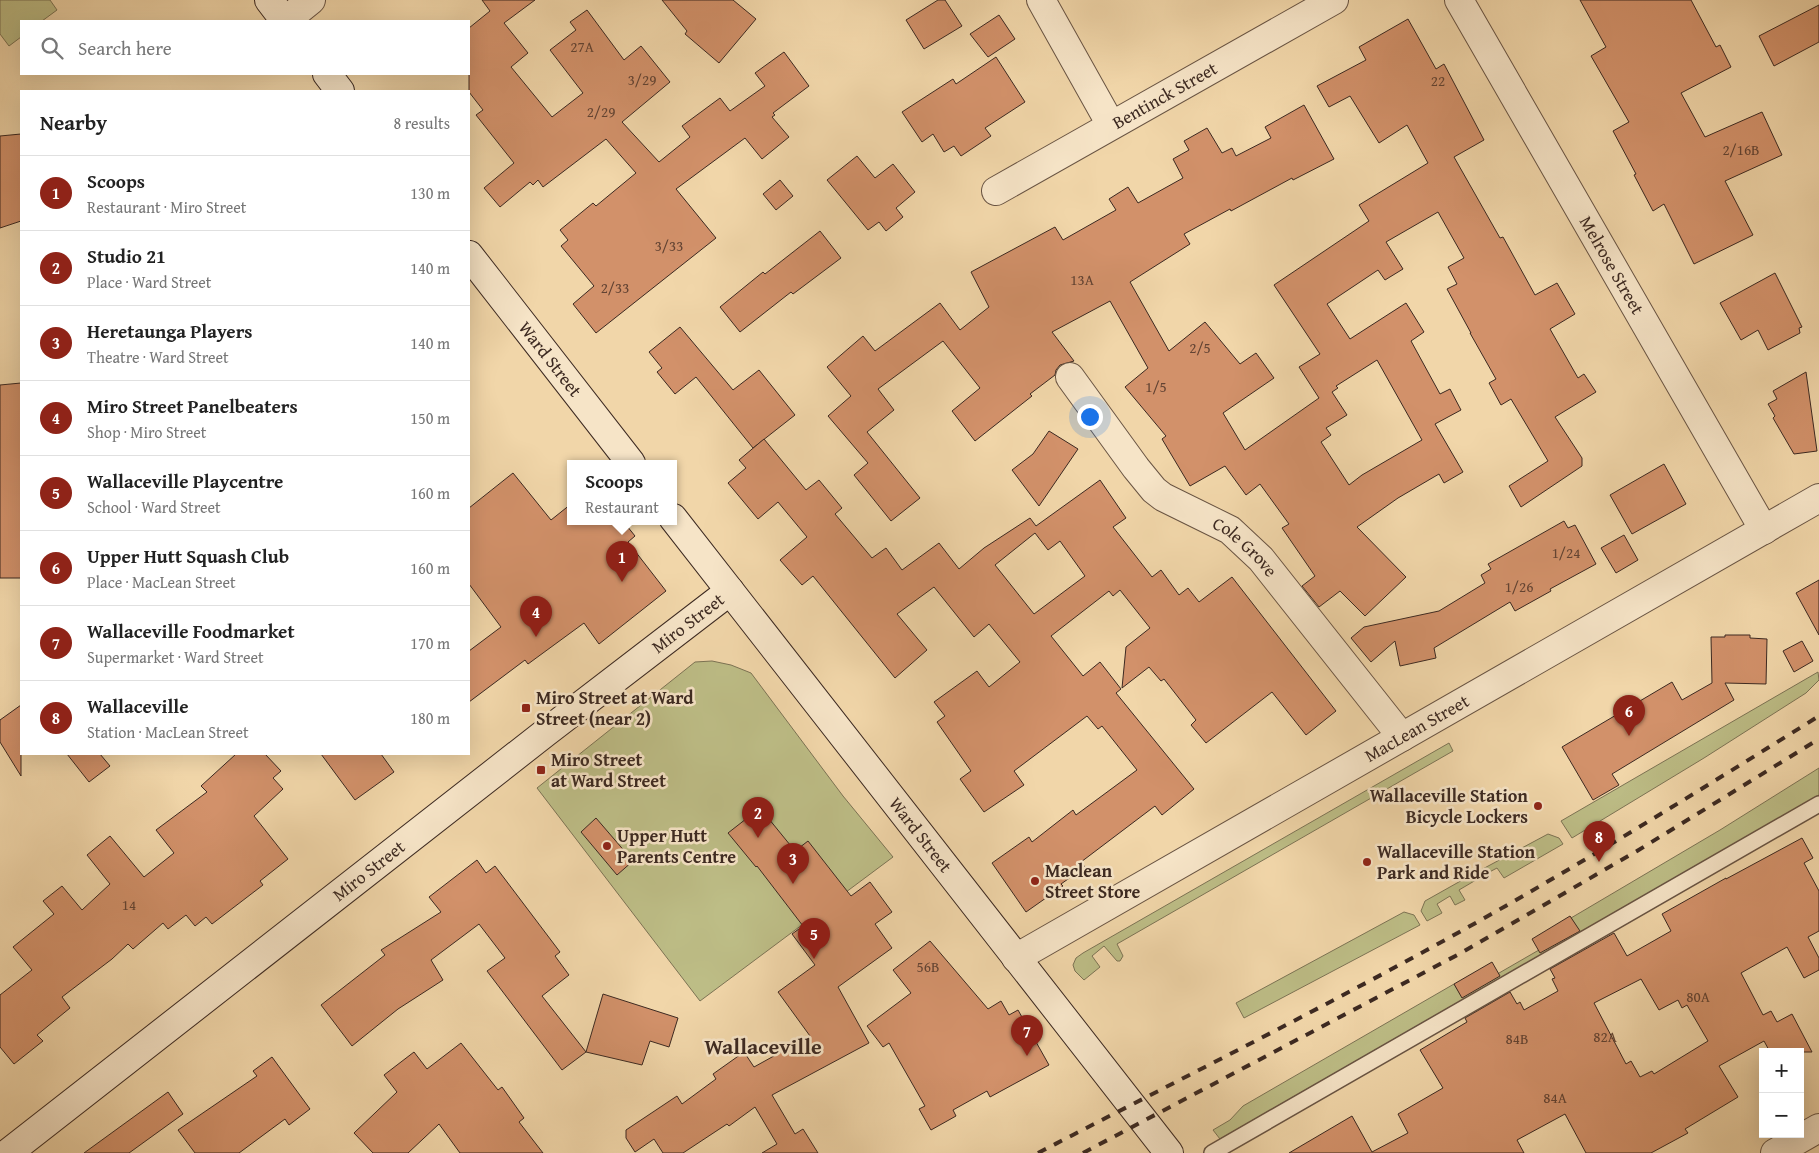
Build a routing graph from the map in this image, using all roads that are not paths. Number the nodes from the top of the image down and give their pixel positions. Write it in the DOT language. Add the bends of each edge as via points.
graph roads {
  1 [pos="269,0"];
  2 [pos="311,0"];
  3 [pos="1041,0"];
  4 [pos="1334,0"];
  5 [pos="1459,0"];
  6 [pos="284,20"];
  7 [pos="286,20"];
  8 [pos="328,75"];
  9 [pos="339,90"];
  10 [pos="1111,125"];
  11 [pos="996,191"];
  12 [pos="470,256"];
  13 [pos="1070,377"];
  14 [pos="629,460"];
  15 [pos="1819,498"];
  16 [pos="677,523"];
  17 [pos="1764,530"];
  18 [pos="730,591"];
  19 [pos="1402,737"];
  20 [pos="1819,804"];
  21 [pos="1016,958"];
  22 [pos="1819,1128"];
  23 [pos="8,1153"];
  24 [pos="1169,1153"];
  25 [pos="1212,1153"];
  26 [pos="1775,1153"];
  1 -- 6 [label="street"];
  2 -- 7 [label="street"];
  3 -- 10 [label="street"];
  4 -- 10 [label="street, Bentinck Street"];
  5 -- 17 [label="street, Melrose Street"];
  8 -- 9 [label="street"];
  10 -- 11 [label="street, Bentinck Street"];
  12 -- 14 [label="street, Ward Street"];
  13 -- 19 [label="street, Cole Grove" via="1154,490 1230,530 1261,559"];
  15 -- 17 [label="street, MacLean Street"];
  16 -- 18 [label="street, Ward Street"];
  17 -- 19 [label="street, MacLean Street"];
  18 -- 21 [label="street, Ward Street"];
  18 -- 23 [label="street, Miro Street"];
  19 -- 21 [label="street, MacLean Street"];
  20 -- 25 [label="lane"];
  21 -- 24 [label="street, Ward Street"];
  22 -- 26 [label="street"];
}
